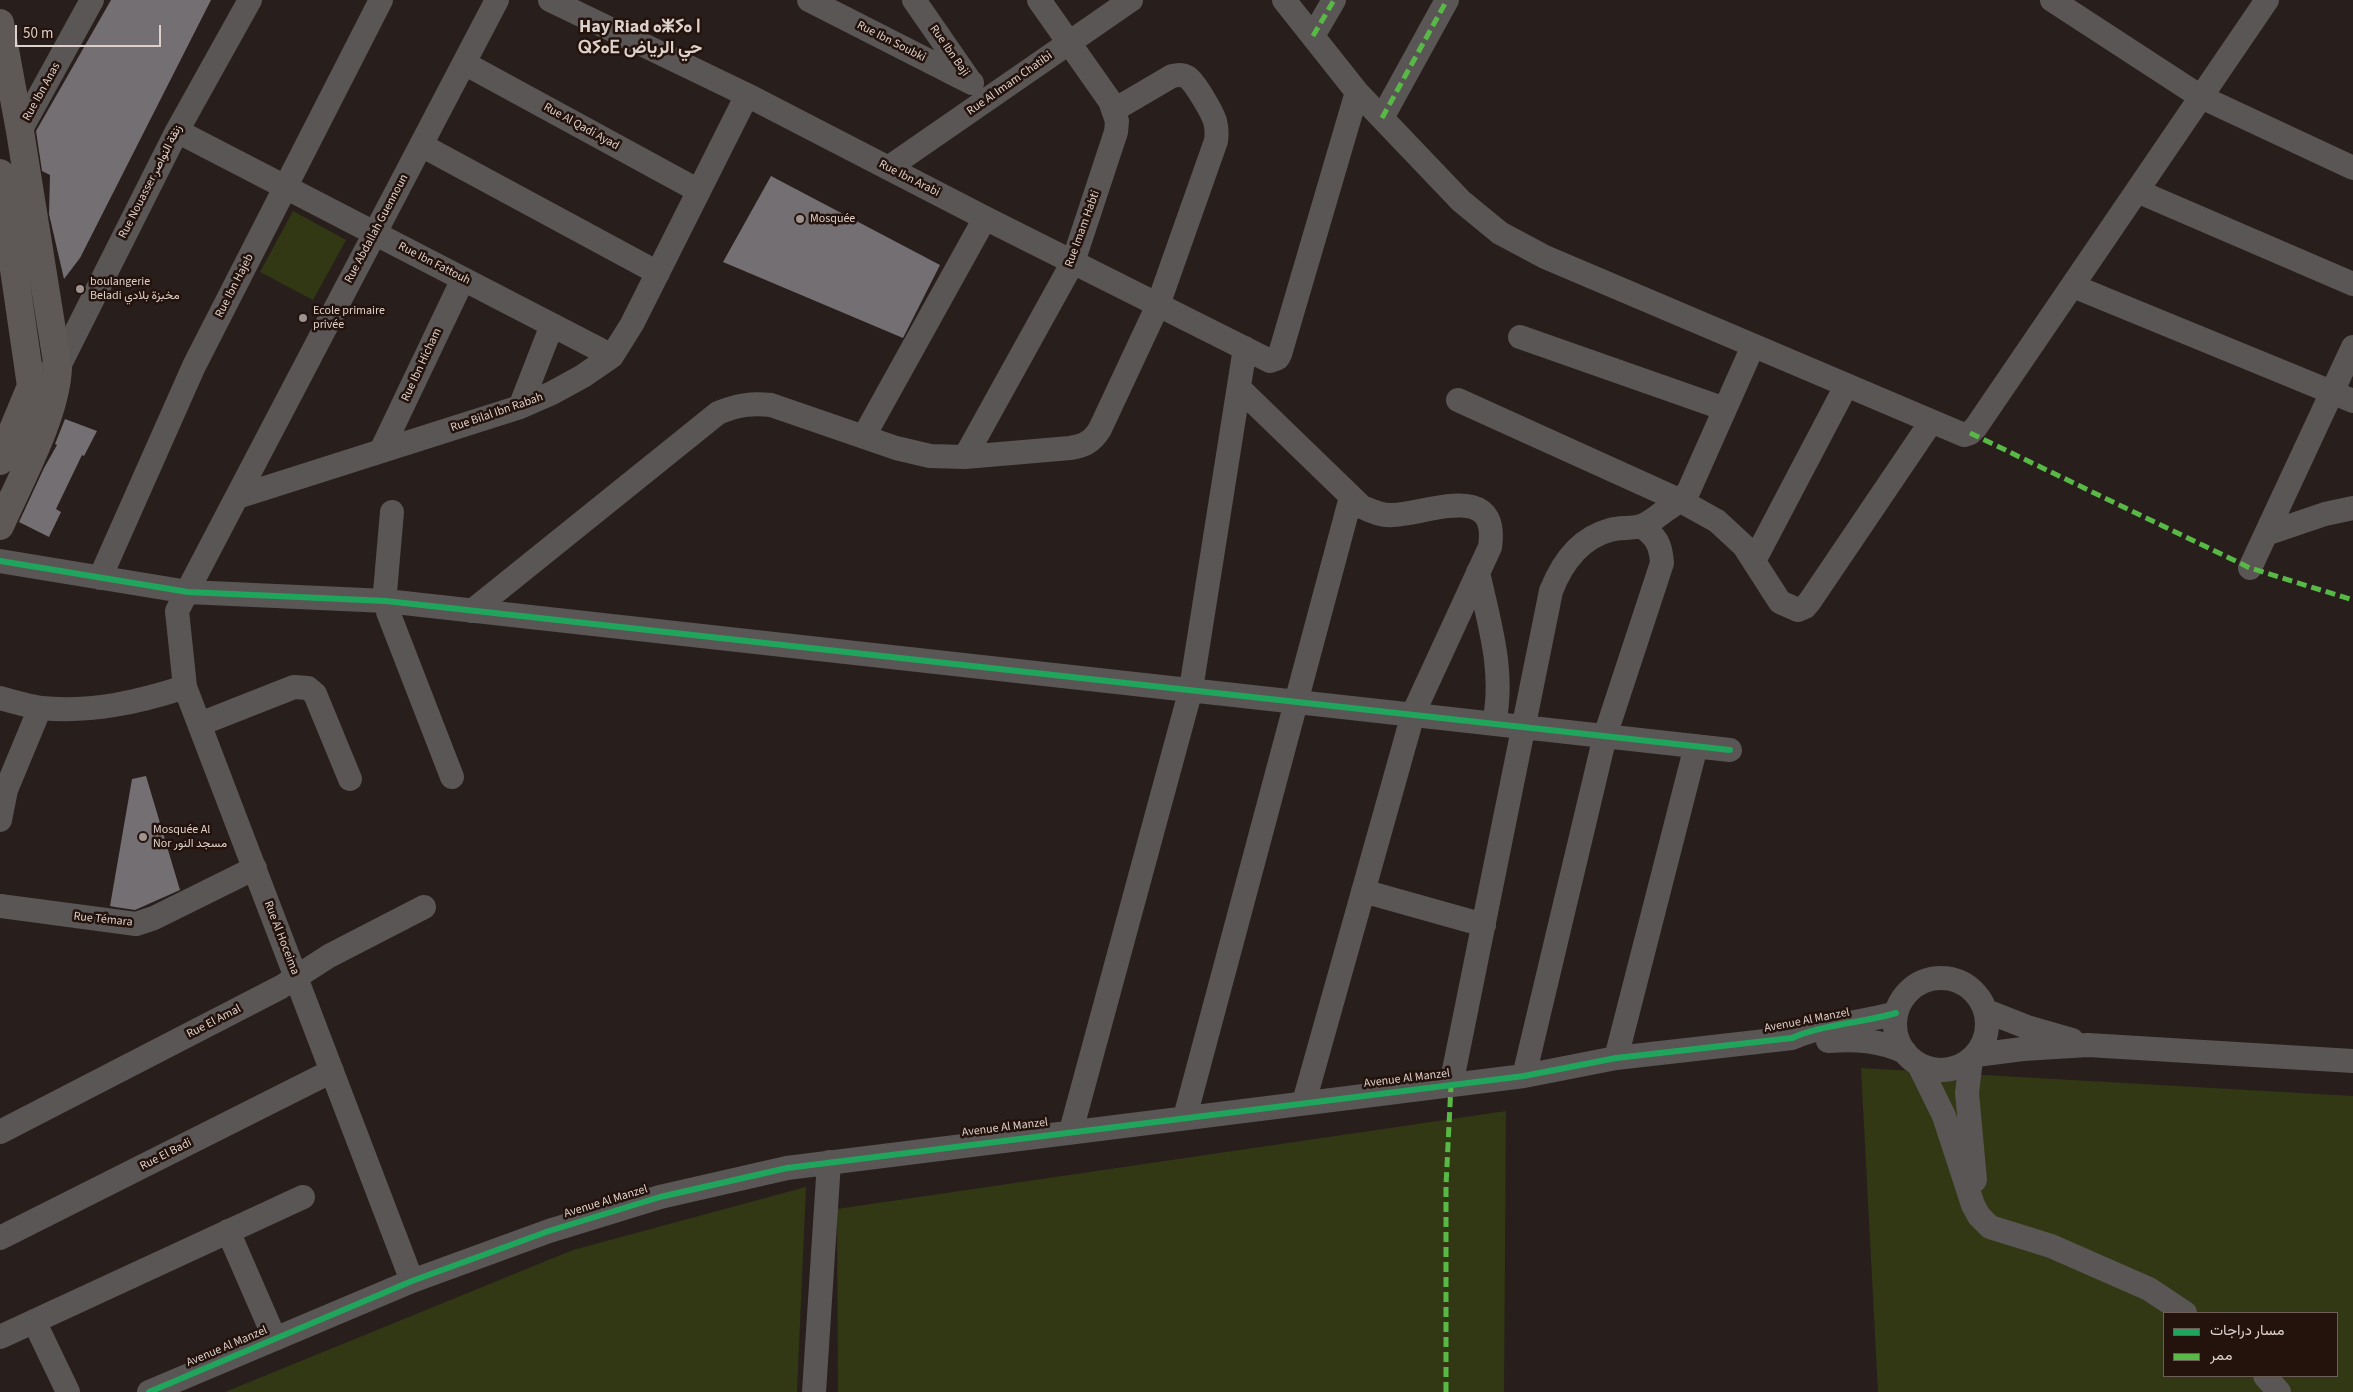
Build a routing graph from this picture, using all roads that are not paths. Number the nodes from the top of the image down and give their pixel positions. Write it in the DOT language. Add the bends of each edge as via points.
graph roads {
  1 [pos="92,0"];
  2 [pos="250,0"];
  3 [pos="381,0"];
  4 [pos="497,0"];
  5 [pos="809,0"];
  6 [pos="914,0"];
  7 [pos="1039,0"];
  8 [pos="1131,0"];
  9 [pos="1284,0"];
  10 [pos="1334,0"];
  11 [pos="1447,0"];
  12 [pos="2052,0"];
  13 [pos="2264,1"];
  14 [pos="559,2"];
  15 [pos="0,23"];
  16 [pos="1312,36"];
  17 [pos="1070,43"];
  18 [pos="464,63"];
  19 [pos="978,92"];
  20 [pos="1357,92"];
  21 [pos="747,95"];
  22 [pos="2201,97"];
  23 [pos="1114,110"];
  24 [pos="1382,118"];
  25 [pos="20,131"];
  26 [pos="176,131"];
  27 [pos="421,145"];
  28 [pos="888,168"];
  29 [pos="2353,168"];
  30 [pos="0,173"];
  31 [pos="285,188"];
  32 [pos="2137,191"];
  33 [pos="699,192"];
  34 [pos="985,218"];
  35 [pos="375,234"];
  36 [pos="1073,262"];
  37 [pos="658,273"];
  38 [pos="463,279"];
  39 [pos="2353,284"];
  40 [pos="2073,286"];
  41 [pos="1158,305"];
  42 [pos="552,325"];
  43 [pos="1520,337"];
  44 [pos="1753,346"];
  45 [pos="1245,348"];
  46 [pos="2353,348"];
  47 [pos="612,356"];
  48 [pos="58,368"];
  49 [pos="30,376"];
  50 [pos="1846,386"];
  51 [pos="1239,388"];
  52 [pos="2331,392"];
  53 [pos="1458,400"];
  54 [pos="2353,400"];
  55 [pos="520,407"];
  56 [pos="1724,409"];
  57 [pos="1931,422"];
  58 [pos="864,436"];
  59 [pos="381,451"];
  60 [pos="965,457"];
  61 [pos="0,461"];
  62 [pos="237,497"];
  63 [pos="1351,497"];
  64 [pos="1681,501"];
  65 [pos="2353,508"];
  66 [pos="392,512"];
  67 [pos="0,526"];
  68 [pos="1641,526"];
  69 [pos="2266,534"];
  70 [pos="0,561"];
  71 [pos="1754,561"];
  72 [pos="2250,568"];
  73 [pos="1478,572"];
  74 [pos="100,578"];
  75 [pos="188,592"];
  76 [pos="386,601"];
  77 [pos="472,611"];
  78 [pos="185,686"];
  79 [pos="1191,689"];
  80 [pos="0,698"];
  81 [pos="1297,701"];
  82 [pos="40,708"];
  83 [pos="1413,714"];
  84 [pos="200,724"];
  85 [pos="1494,724"];
  86 [pos="1524,727"];
  87 [pos="1605,736"];
  88 [pos="1696,746"];
  89 [pos="1730,750"];
  90 [pos="452,777"];
  91 [pos="350,779"];
  92 [pos="3,789"];
  93 [pos="0,820"];
  94 [pos="255,868"];
  95 [pos="1363,892"];
  96 [pos="0,906"];
  97 [pos="424,907"];
  98 [pos="1484,925"];
  99 [pos="296,977"];
  100 [pos="1986,1011"];
  101 [pos="1896,1013"];
  102 [pos="1792,1038"];
  103 [pos="2088,1045"];
  104 [pos="1973,1057"];
  105 [pos="1616,1058"];
  106 [pos="1912,1059"];
  107 [pos="2353,1061"];
  108 [pos="332,1071"];
  109 [pos="1524,1076"];
  110 [pos="1451,1085"];
  111 [pos="1304,1102"];
  112 [pos="1185,1117"];
  113 [pos="1071,1131"];
  114 [pos="0,1132"];
  115 [pos="828,1162"];
  116 [pos="303,1196"];
  117 [pos="1980,1216"];
  118 [pos="228,1231"];
  119 [pos="0,1238"];
  120 [pos="412,1281"];
  121 [pos="2184,1312"];
  122 [pos="34,1321"];
  123 [pos="0,1337"];
  124 [pos="275,1339"];
  125 [pos="2266,1377"];
  126 [pos="68,1392"];
  127 [pos="149,1392"];
  128 [pos="814,1392"];
  129 [pos="2279,1392"];
  1 -- 25 [label="street, Rue Ibn Anas"];
  2 -- 26 [label="street, Rue Nouasser زنقة النواصر"];
  3 -- 31 [label="street, Rue Ibn Hajeb"];
  4 -- 18 [label="street, Rue Abdallah Guennoun"];
  5 -- 19 [label="street, Rue Ibn Soubki"];
  6 -- 19 [label="street, Rue Ibn Baji"];
  7 -- 17 [label="street"];
  8 -- 17 [label="street, Rue Al Imam Chatibi"];
  9 -- 16 [label="street"];
  10 -- 16 [label="street"];
  11 -- 24 [label="street"];
  12 -- 22 [label="street"];
  13 -- 22 [label="street"];
  14 -- 21 [label="street, Rue Ibn Arabi"];
  15 -- 25 [label="main road, Rue Nouasser زنقة النواصر"];
  16 -- 20 [label="street"];
  17 -- 19 [label="street, Rue Al Imam Chatibi"];
  17 -- 23 [label="street"];
  18 -- 27 [label="street, Rue Abdallah Guennoun"];
  18 -- 33 [label="street, Rue Al Qadi Ayad"];
  19 -- 28 [label="street, Rue Al Imam Chatibi"];
  20 -- 24 [label="street"];
  20 -- 45 [label="street, Rue Ibn Arabi" via="1280,354 1270,361"];
  21 -- 28 [label="street, Rue Ibn Arabi"];
  21 -- 33 [label="street, Rue Bilal Ibn Rabah"];
  22 -- 29 [label="street"];
  22 -- 32 [label="street"];
  23 -- 36 [label="street, Rue Imam Habti" via="1118,121 1116,132"];
  23 -- 41 [label="street" via="1179,74 1192,82 1216,124 1216,141"];
  24 -- 44 [label="street" via="1461,201 1500,233 1545,257"];
  25 -- 48 [label="main road, Rue Nouasser زنقة النواصر"];
  26 -- 31 [label="street, Rue Ibn Fattouh"];
  26 -- 48 [label="street, Rue Nouasser زنقة النواصر"];
  27 -- 35 [label="street, Rue Abdallah Guennoun"];
  27 -- 37 [label="street"];
  28 -- 34 [label="street, Rue Ibn Arabi"];
  30 -- 49 [label="main road"];
  31 -- 35 [label="street, Rue Ibn Fattouh"];
  31 -- 74 [label="street, Rue Ibn Hajeb" via="194,366"];
  32 -- 39 [label="street"];
  32 -- 40 [label="street"];
  33 -- 37 [label="street, Rue Bilal Ibn Rabah"];
  34 -- 36 [label="street, Rue Ibn Arabi"];
  34 -- 58 [label="street"];
  35 -- 38 [label="street, Rue Ibn Fattouh"];
  35 -- 62 [label="street, Rue Abdallah Guennoun"];
  36 -- 41 [label="street, Rue Ibn Arabi"];
  36 -- 60 [label="street, Rue Imam Habti"];
  37 -- 47 [label="street, Rue Bilal Ibn Rabah" via="623,342"];
  38 -- 42 [label="street, Rue Ibn Fattouh"];
  38 -- 59 [label="street, Rue Ibn Hicham"];
  40 -- 52 [label="street"];
  40 -- 57 [label="street" via="1976,428 1964,435"];
  41 -- 45 [label="street, Rue Ibn Arabi"];
  41 -- 60 [label="street" via="1093,440 1070,448"];
  42 -- 47 [label="street, Rue Ibn Fattouh"];
  42 -- 55 [label="street"];
  43 -- 56 [label="street"];
  44 -- 50 [label="street"];
  44 -- 56 [label="street"];
  45 -- 51 [label="street"];
  46 -- 52 [label="street"];
  47 -- 55 [label="street, Rue Bilal Ibn Rabah" via="583,376"];
  48 -- 49 [label="street"];
  48 -- 67 [label="main road, Rue Nouasser زنقة النواصر" via="51,408"];
  49 -- 61 [label="main road" via="31,386"];
  50 -- 57 [label="street"];
  50 -- 71 [label="street"];
  51 -- 63 [label="street"];
  51 -- 79 [label="street"];
  52 -- 54 [label="street"];
  52 -- 69 [label="street"];
  53 -- 64 [label="street"];
  55 -- 59 [label="street, Rue Bilal Ibn Rabah"];
  56 -- 64 [label="street" via="1689,490"];
  57 -- 71 [label="street" via="1805,607 1798,610 1780,602"];
  58 -- 60 [label="street" via="930,456"];
  58 -- 77 [label="street" via="771,405 753,403 718,413"];
  59 -- 62 [label="street, Rue Bilal Ibn Rabah"];
  62 -- 75 [label="street, Rue Abdallah Guennoun"];
  63 -- 73 [label="street" via="1369,510 1391,516 1460,504 1475,508 1487,518 1492,532 1490,547"];
  63 -- 81 [label="street"];
  64 -- 68 [label="street"];
  64 -- 71 [label="street" via="1731,532"];
  65 -- 69 [label="street"];
  66 -- 76 [label="street"];
  68 -- 86 [label="street" via="1608,531 1592,538 1566,560 1551,591"];
  68 -- 87 [label="street" via="1658,541 1662,563"];
  69 -- 72 [label="street"];
  70 -- 74 [label="street"];
  73 -- 83 [label="street"];
  73 -- 85 [label="street" via="1497,661 1499,682"];
  74 -- 75 [label="street"];
  75 -- 76 [label="street"];
  75 -- 78 [label="street, Rue Al Hoceima" via="178,611"];
  76 -- 77 [label="street"];
  76 -- 90 [label="street"];
  77 -- 79 [label="street"];
  78 -- 82 [label="street" via="114,706"];
  78 -- 84 [label="street, Rue Al Hoceima"];
  79 -- 81 [label="street"];
  79 -- 113 [label="street"];
  80 -- 82 [label="street"];
  81 -- 83 [label="street"];
  81 -- 112 [label="street"];
  82 -- 92 [label="street"];
  83 -- 85 [label="street"];
  83 -- 95 [label="street"];
  84 -- 91 [label="street" via="294,687 308,688 315,694"];
  84 -- 94 [label="street, Rue Al Hoceima"];
  85 -- 86 [label="street"];
  86 -- 87 [label="street"];
  86 -- 98 [label="street"];
  87 -- 88 [label="street"];
  87 -- 109 [label="street"];
  88 -- 89 [label="street"];
  88 -- 105 [label="street"];
  92 -- 93 [label="street"];
  94 -- 96 [label="street, Rue Témara" via="136,924"];
  94 -- 99 [label="street, Rue Al Hoceima"];
  95 -- 98 [label="street"];
  95 -- 111 [label="street"];
  97 -- 99 [label="street, Rue El Amal" via="329,956"];
  98 -- 110 [label="street"];
  99 -- 108 [label="street, Rue Al Hoceima"];
  99 -- 114 [label="street, Rue El Amal"];
  100 -- 101 [label="street" via="1980,997 1969,986 1956,979 1941,977 1926,980 1912,988"];
  100 -- 103 [label="street" via="2027,1028"];
  100 -- 104 [label="street" via="1987,1034"];
  101 -- 102 [label="street, Avenue Al Manzel" via="1811,1030"];
  101 -- 106 [label="street" via="1899,1043"];
  102 -- 105 [label="street, Avenue Al Manzel"];
  102 -- 106 [label="street, Avenue Al Manzel" via="1814,1042 1866,1040 1892,1046"];
  103 -- 104 [label="street" via="2023,1049"];
  103 -- 107 [label="street"];
  104 -- 106 [label="street" via="1946,1070 1932,1069"];
  104 -- 117 [label="street" via="1968,1076 1968,1111"];
  105 -- 109 [label="street, Avenue Al Manzel"];
  106 -- 117 [label="street" via="1941,1108 1969,1195"];
  108 -- 119 [label="street, Rue El Badi"];
  108 -- 120 [label="street, Rue Al Hoceima"];
  109 -- 110 [label="street, Avenue Al Manzel"];
  110 -- 111 [label="street, Avenue Al Manzel"];
  111 -- 112 [label="street, Avenue Al Manzel"];
  112 -- 113 [label="street, Avenue Al Manzel"];
  113 -- 115 [label="street, Avenue Al Manzel"];
  115 -- 120 [label="street, Avenue Al Manzel" via="660,1197 548,1231"];
  115 -- 128 [label="street"];
  116 -- 118 [label="street"];
  117 -- 121 [label="street" via="1990,1227 2051,1246 2149,1289"];
  118 -- 122 [label="street"];
  118 -- 124 [label="street"];
  120 -- 124 [label="street, Avenue Al Manzel"];
  122 -- 123 [label="street"];
  122 -- 126 [label="street"];
  124 -- 127 [label="street, Avenue Al Manzel"];
  125 -- 129 [label="street"];
}
